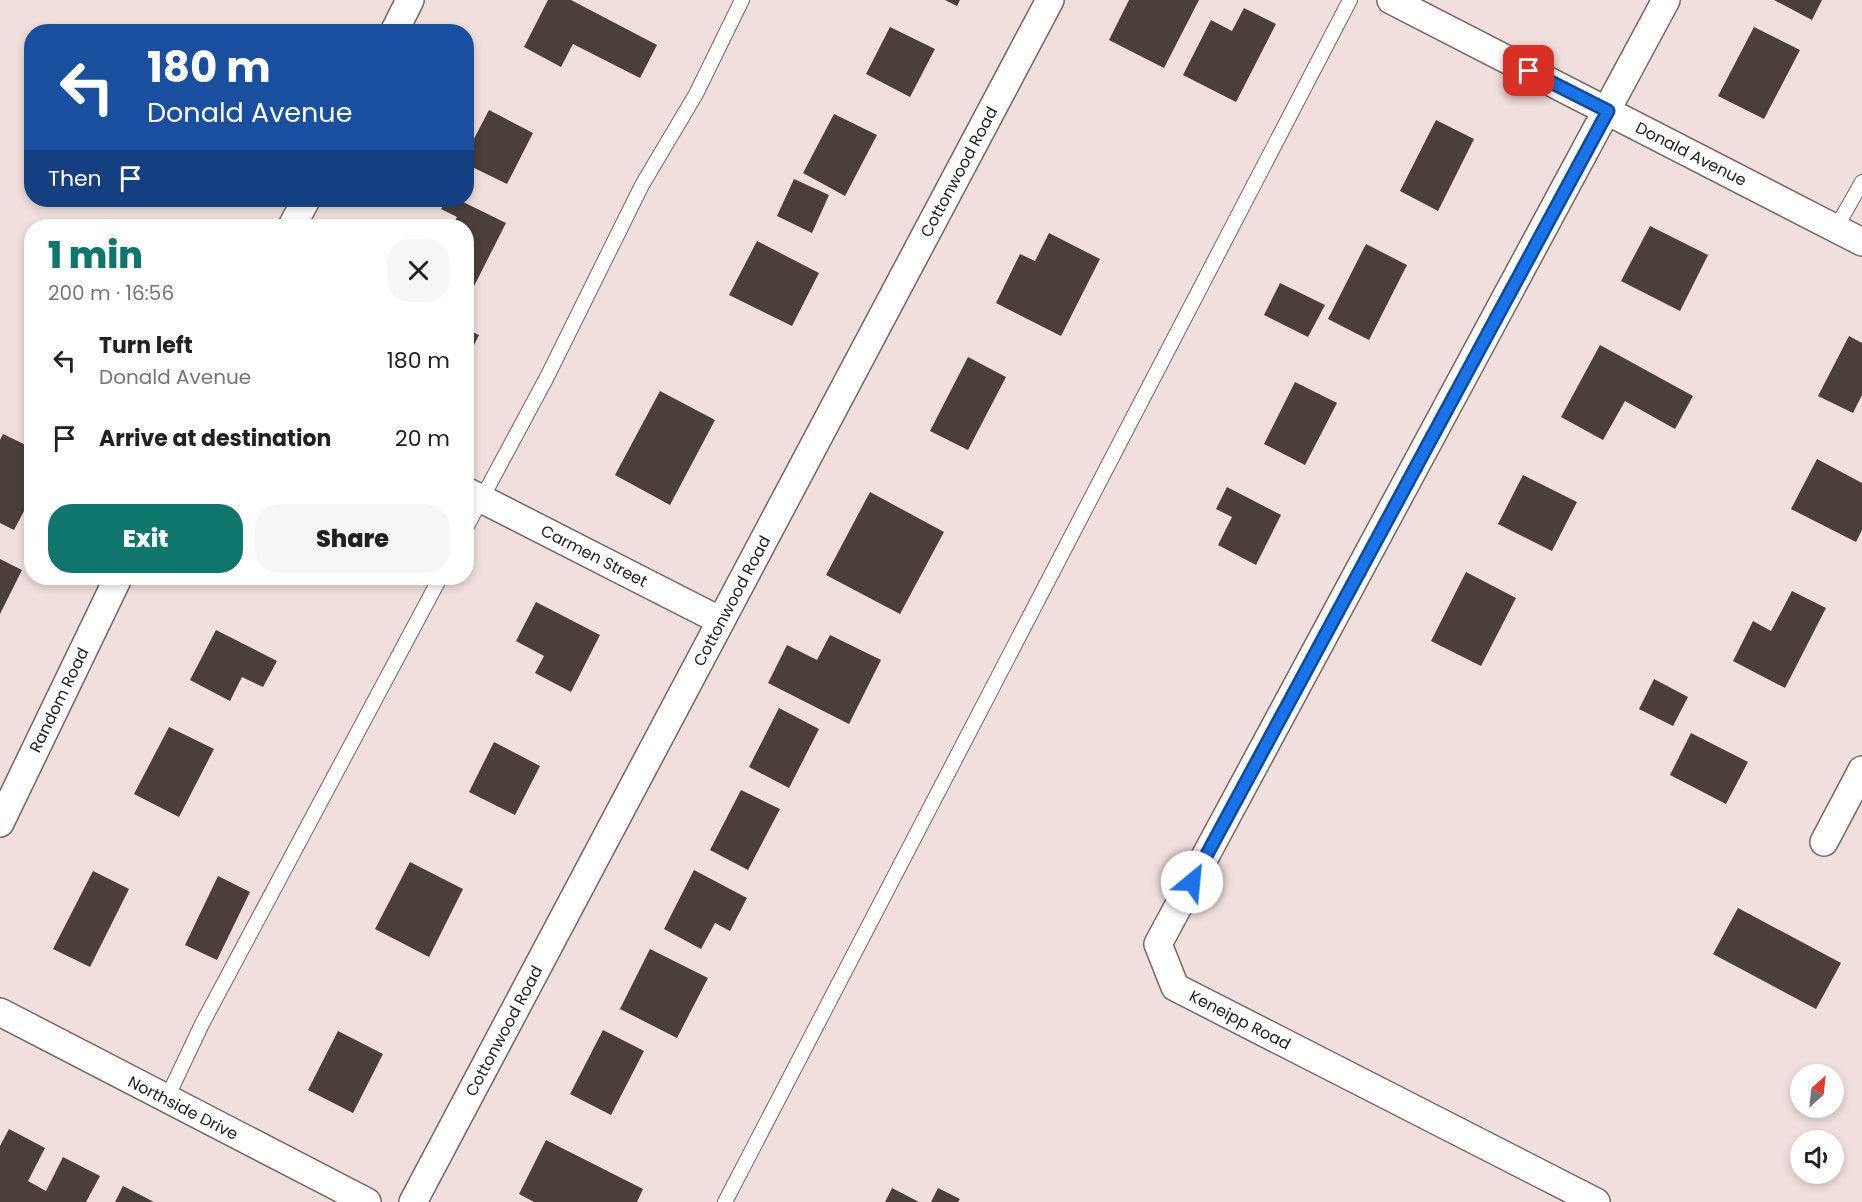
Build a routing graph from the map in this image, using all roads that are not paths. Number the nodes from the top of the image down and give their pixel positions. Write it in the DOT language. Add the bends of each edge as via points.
graph roads {
  1 [pos="410,0"];
  2 [pos="742,0"];
  3 [pos="1050,0"];
  4 [pos="1350,0"];
  5 [pos="1391,0"];
  6 [pos="1666,0"];
  7 [pos="398,24"];
  8 [pos="1608,111"];
  9 [pos="1862,182"];
  10 [pos="1836,228"];
  11 [pos="1862,242"];
  12 [pos="474,495"];
  13 [pos="115,585"];
  14 [pos="436,585"];
  15 [pos="721,621"];
  16 [pos="1862,770"];
  17 [pos="0,823"];
  18 [pos="1824,842"];
  19 [pos="0,1012"];
  20 [pos="165,1100"];
  21 [pos="367,1202"];
  22 [pos="413,1202"];
  23 [pos="725,1202"];
  24 [pos="1596,1202"];
  1 -- 7 [label="street"];
  2 -- 12 [label="lane" via="696,94 642,185 547,377"];
  3 -- 15 [label="street, Cottonwood Road"];
  4 -- 23 [label="lane"];
  5 -- 8 [label="street, Donald Avenue"];
  6 -- 8 [label="street, Keneipp Road"];
  8 -- 10 [label="street, Donald Avenue"];
  8 -- 24 [label="street, Keneipp Road" via="1158,944 1176,987"];
  9 -- 10 [label="lane"];
  10 -- 11 [label="street, Donald Avenue"];
  12 -- 15 [label="street, Carmen Street"];
  13 -- 17 [label="street, Random Road"];
  14 -- 20 [label="lane"];
  15 -- 22 [label="street, Cottonwood Road"];
  16 -- 18 [label="street"];
  19 -- 20 [label="street, Northside Drive"];
  20 -- 21 [label="street, Northside Drive"];
}
